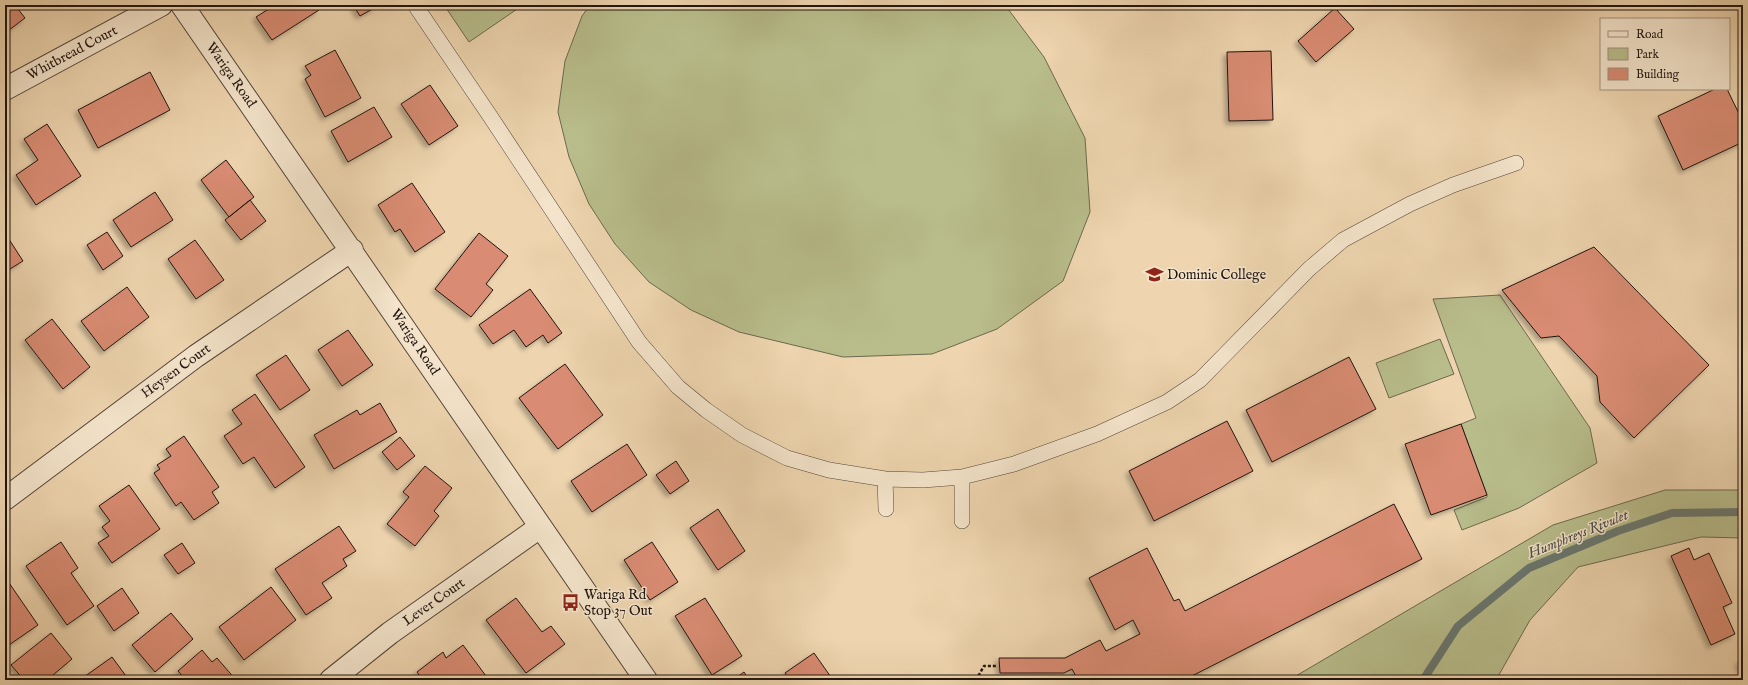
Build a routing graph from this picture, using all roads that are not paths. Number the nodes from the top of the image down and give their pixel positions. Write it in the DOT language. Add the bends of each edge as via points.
graph roads {
  1 [pos="161,5"];
  2 [pos="182,5"];
  3 [pos="415,5"];
  4 [pos="5,89"];
  5 [pos="1516,163"];
  6 [pos="352,250"];
  7 [pos="962,477"];
  8 [pos="886,479"];
  9 [pos="5,499"];
  10 [pos="886,509"];
  11 [pos="962,521"];
  12 [pos="540,527"];
  13 [pos="330,680"];
  14 [pos="646,680"];
  1 -- 4 [label="street, Whitbread Court"];
  2 -- 6 [label="street, Wariga Road"];
  3 -- 8 [label="lane" via="639,342 678,387 742,435 787,458 830,470"];
  5 -- 7 [label="lane" via="1453,185 1410,204 1343,240 1309,268 1200,380 1167,402 1055,450 1014,464"];
  6 -- 9 [label="street, Heysen Court" via="196,356"];
  6 -- 12 [label="street, Wariga Road"];
  7 -- 8 [label="lane"];
  7 -- 11 [label="lane"];
  8 -- 10 [label="lane"];
  12 -- 13 [label="street, Lever Court" via="390,633"];
  12 -- 14 [label="street, Wariga Road"];
}
